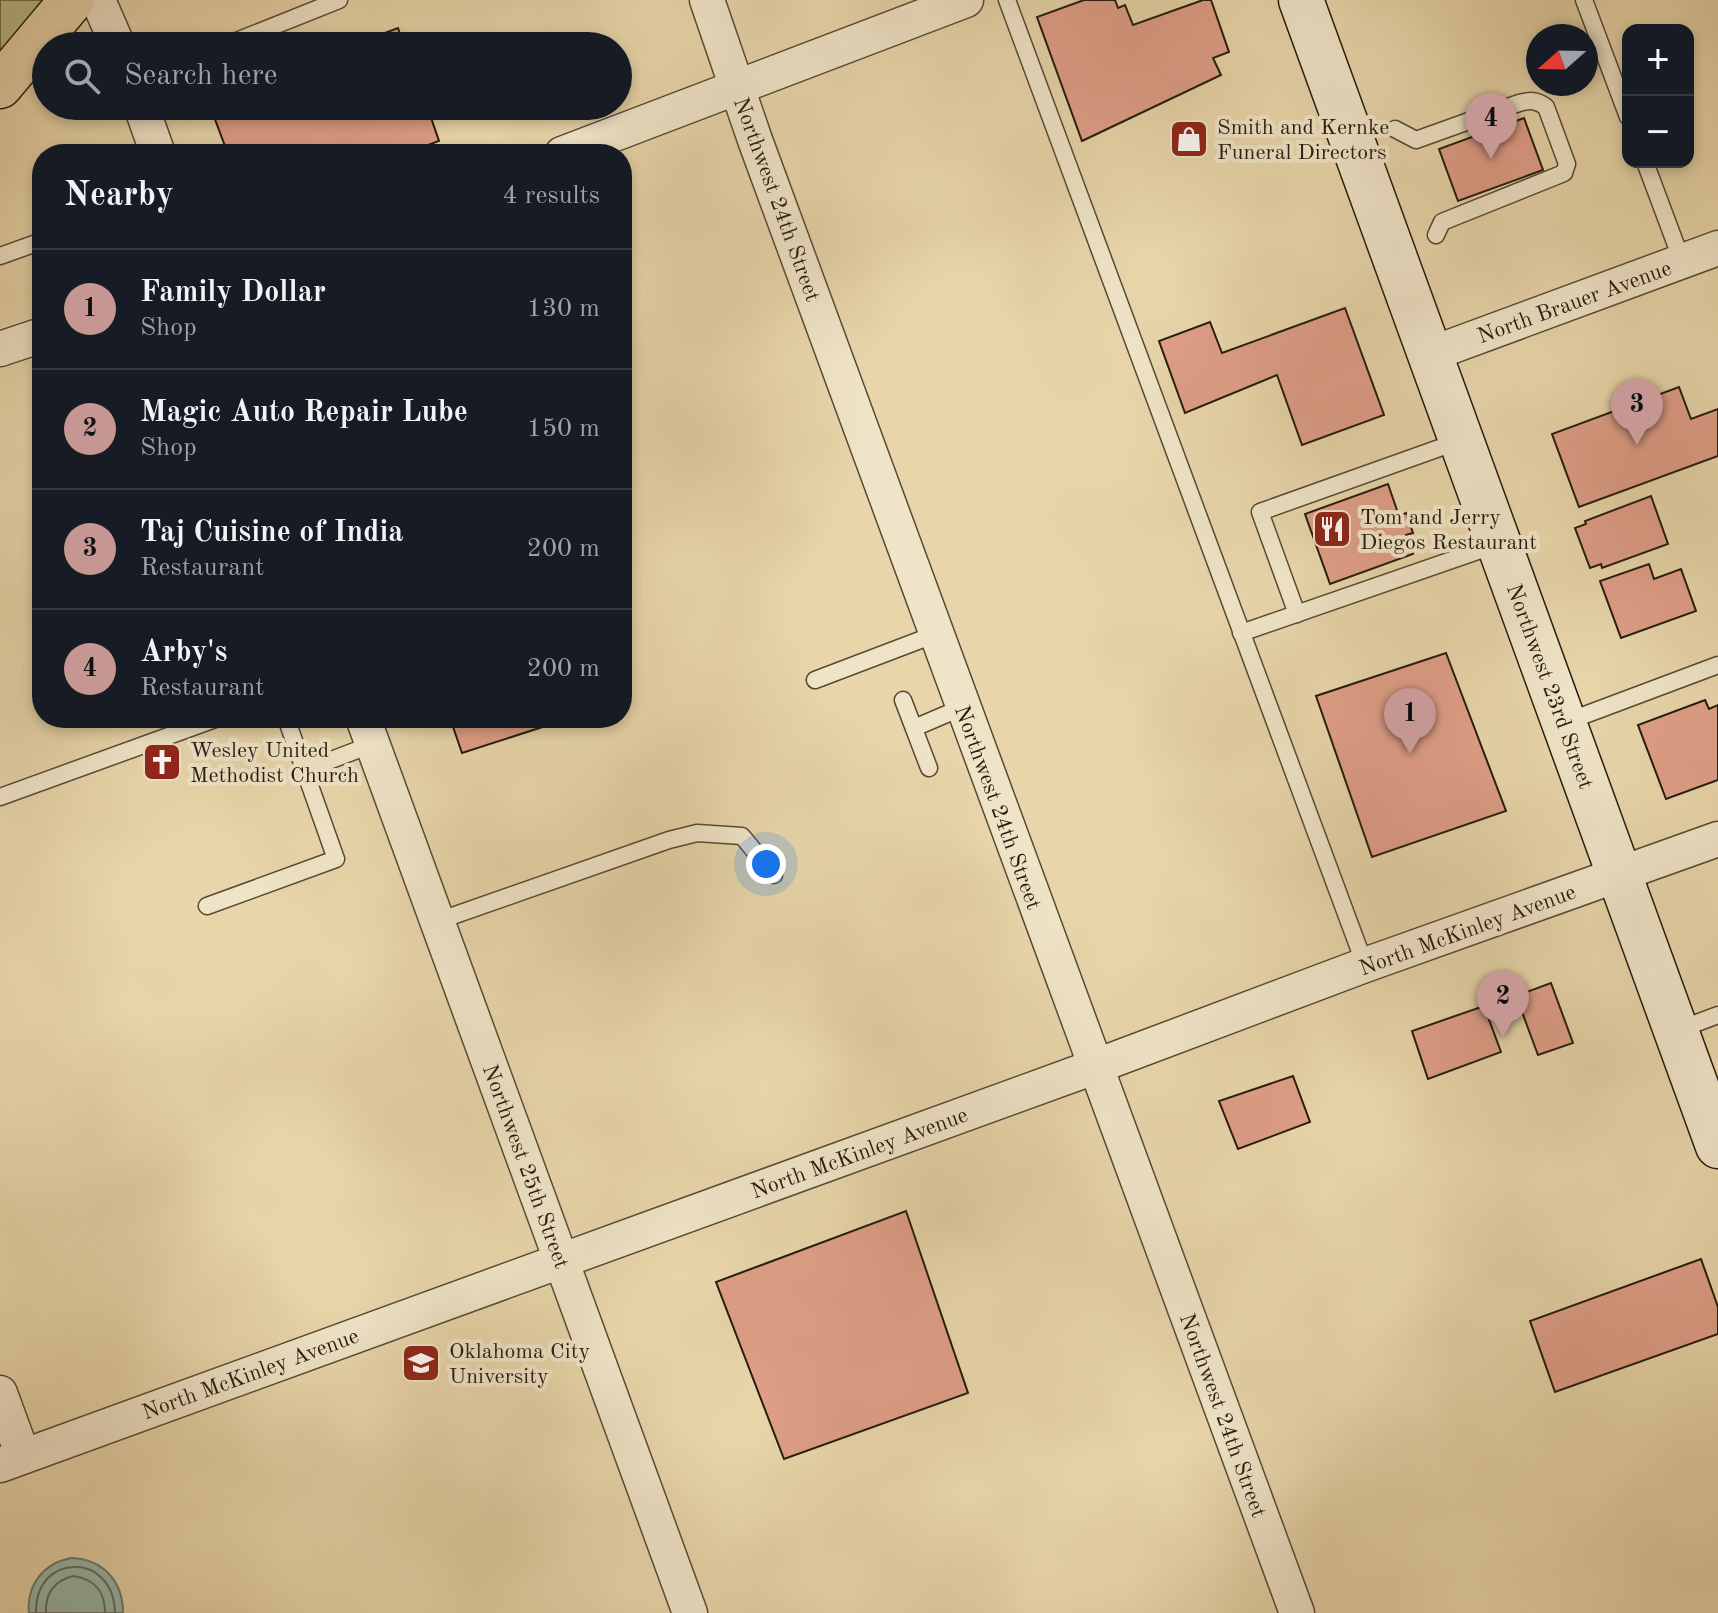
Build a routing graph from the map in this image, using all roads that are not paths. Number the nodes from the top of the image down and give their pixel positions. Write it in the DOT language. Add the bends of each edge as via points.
graph roads {
  1 [pos="72,0"];
  2 [pos="98,0"];
  3 [pos="339,0"];
  4 [pos="707,0"];
  5 [pos="966,0"];
  6 [pos="1007,0"];
  7 [pos="1301,0"];
  8 [pos="1584,0"];
  9 [pos="45,32"];
  10 [pos="112,32"];
  11 [pos="259,32"];
  12 [pos="32,48"];
  13 [pos="0,86"];
  14 [pos="738,88"];
  15 [pos="1622,101"];
  16 [pos="146,120"];
  17 [pos="1395,129"];
  18 [pos="154,144"];
  19 [pos="589,144"];
  20 [pos="1647,168"];
  21 [pos="1436,235"];
  22 [pos="32,245"];
  23 [pos="1718,248"];
  24 [pos="0,256"];
  25 [pos="1682,261"];
  26 [pos="32,338"];
  27 [pos="0,349"];
  28 [pos="1431,354"];
  29 [pos="1462,440"];
  30 [pos="1500,544"];
  31 [pos="1297,614"];
  32 [pos="1241,633"];
  33 [pos="936,634"];
  34 [pos="1718,665"];
  35 [pos="815,680"];
  36 [pos="903,700"];
  37 [pos="963,707"];
  38 [pos="1565,723"];
  39 [pos="190,728"];
  40 [pos="290,728"];
  41 [pos="914,728"];
  42 [pos="368,731"];
  43 [pos="929,768"];
  44 [pos="305,770"];
  45 [pos="0,797"];
  46 [pos="1718,839"];
  47 [pos="774,875"];
  48 [pos="1619,875"];
  49 [pos="207,906"];
  50 [pos="438,921"];
  51 [pos="1365,965"];
  52 [pos="1718,1015"];
  53 [pos="1676,1031"];
  54 [pos="1094,1067"];
  55 [pos="1718,1146"];
  56 [pos="561,1259"];
  57 [pos="0,1393"];
  58 [pos="11,1460"];
  59 [pos="690,1613"];
  60 [pos="1297,1613"];
  1 -- 9 [label="main road"];
  2 -- 10 [label="street"];
  3 -- 11 [label="lane"];
  4 -- 14 [label="street, Northwest 24th Street"];
  5 -- 14 [label="street"];
  6 -- 32 [label="lane"];
  7 -- 28 [label="main road, Northwest 23rd Street"];
  8 -- 15 [label="lane"];
  12 -- 13 [label="main road"];
  14 -- 19 [label="street"];
  14 -- 33 [label="street, Northwest 24th Street"];
  16 -- 18 [label="street"];
  17 -- 21 [label="lane" via="1416,140 1530,100 1546,107 1567,164 1564,173 1442,222"];
  20 -- 25 [label="lane"];
  22 -- 24 [label="lane"];
  23 -- 25 [label="street, North Brauer Avenue"];
  25 -- 28 [label="street, North Brauer Avenue"];
  26 -- 27 [label="street"];
  28 -- 29 [label="main road, Northwest 23rd Street"];
  29 -- 30 [label="main road, Northwest 23rd Street"];
  29 -- 31 [label="lane" via="1260,512"];
  30 -- 31 [label="lane"];
  30 -- 38 [label="main road, Northwest 23rd Street"];
  31 -- 32 [label="lane"];
  32 -- 51 [label="lane"];
  33 -- 35 [label="lane"];
  33 -- 37 [label="street, Northwest 24th Street"];
  34 -- 38 [label="lane"];
  36 -- 41 [label="lane"];
  37 -- 41 [label="lane"];
  37 -- 54 [label="street, Northwest 24th Street"];
  38 -- 48 [label="main road, Northwest 23rd Street"];
  39 -- 45 [label="lane"];
  40 -- 44 [label="lane"];
  41 -- 43 [label="lane"];
  42 -- 44 [label="lane"];
  42 -- 50 [label="street, Northwest 25th Street"];
  44 -- 49 [label="lane" via="336,859"];
  46 -- 48 [label="street, North McKinley Avenue"];
  47 -- 50 [label="lane" via="742,836 697,833"];
  48 -- 51 [label="street, North McKinley Avenue"];
  48 -- 53 [label="main road, Northwest 23rd Street"];
  50 -- 56 [label="street, Northwest 25th Street"];
  51 -- 54 [label="street, North McKinley Avenue"];
  52 -- 53 [label="lane"];
  53 -- 55 [label="main road, Northwest 23rd Street"];
  54 -- 56 [label="street, North McKinley Avenue"];
  54 -- 60 [label="street, Northwest 24th Street"];
  56 -- 58 [label="street, North McKinley Avenue"];
  56 -- 59 [label="street, Northwest 25th Street"];
  57 -- 58 [label="street"];
}
